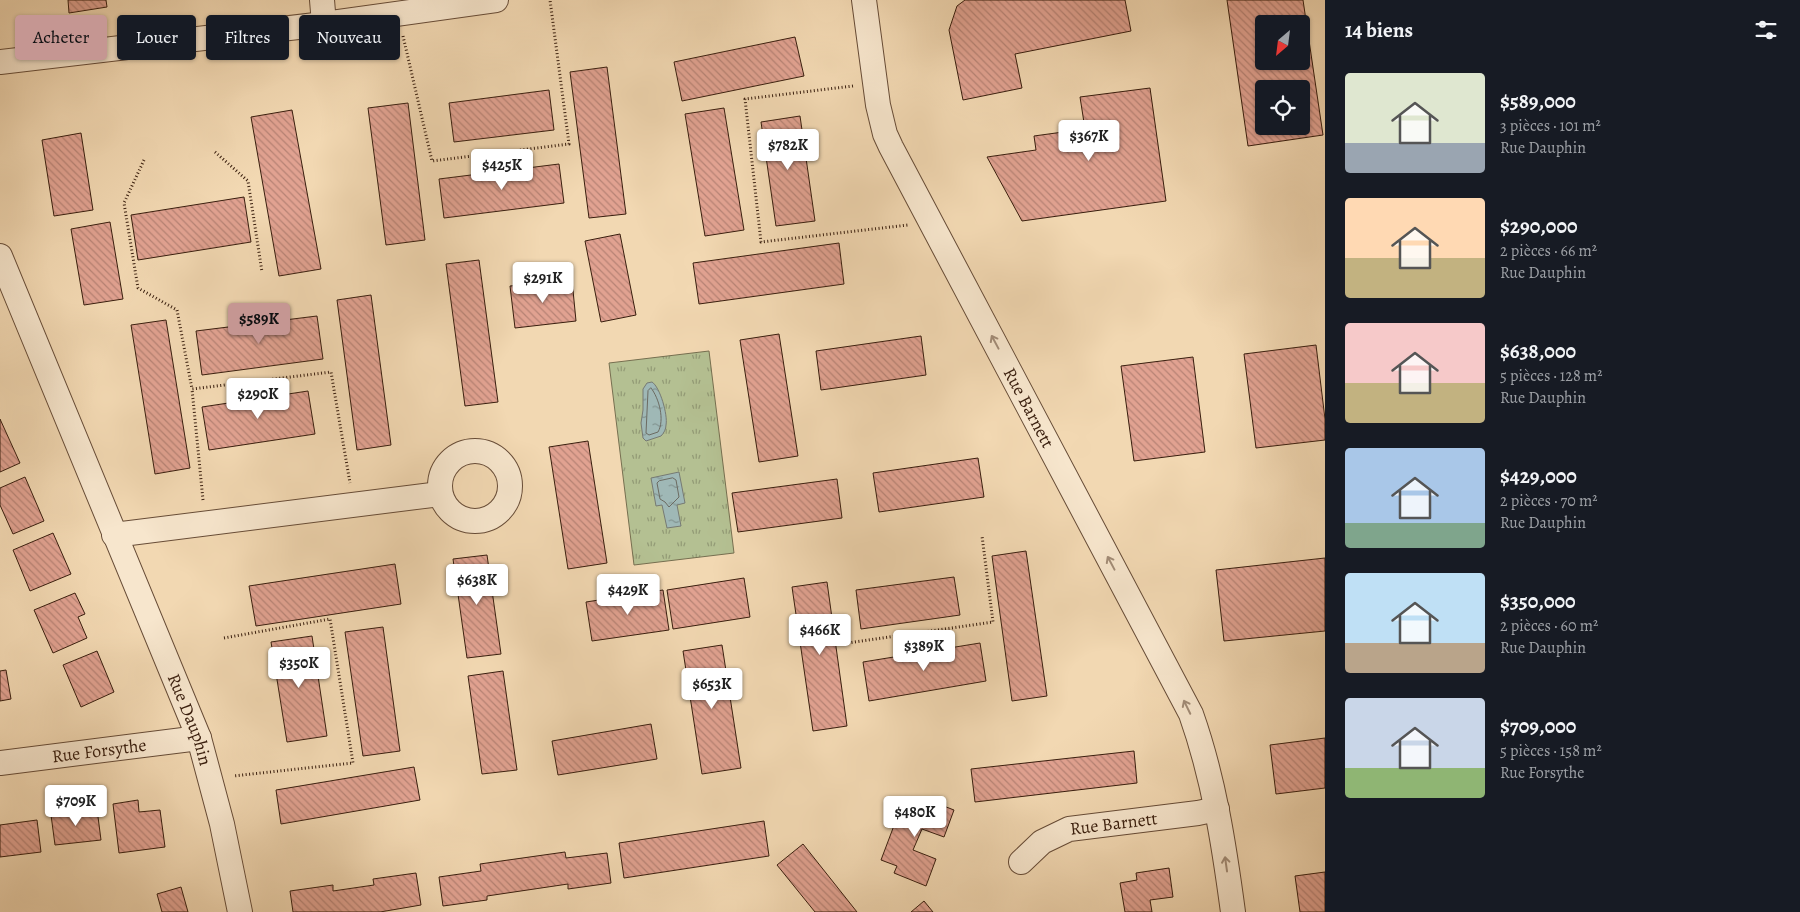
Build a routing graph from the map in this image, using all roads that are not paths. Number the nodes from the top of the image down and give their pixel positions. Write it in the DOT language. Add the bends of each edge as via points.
graph roads {
  1 [pos="322,0"];
  2 [pos="496,0"];
  3 [pos="864,0"];
  4 [pos="323,15"];
  5 [pos="385,15"];
  6 [pos="299,27"];
  7 [pos="0,62"];
  8 [pos="0,256"];
  9 [pos="440,494"];
  10 [pos="114,535"];
  11 [pos="199,738"];
  12 [pos="0,763"];
  13 [pos="1217,809"];
  14 [pos="1021,862"];
  15 [pos="240,912"];
  16 [pos="1233,912"];
  1 -- 4 [label="street"];
  2 -- 5 [label="street"];
  13 -- 3 [label="street, Rue Barnett, one-way" via="1202,746 1178,688 885,134"];
  6 -- 7 [label="street"];
  8 -- 10 [label="street, Rue Dauphin"];
  9 -- 10 [label="street"];
  10 -- 11 [label="street, Rue Dauphin"];
  11 -- 12 [label="street, Rue Forsythe"];
  11 -- 15 [label="street, Rue Dauphin" via="222,824"];
  13 -- 14 [label="street, Rue Barnett" via="1069,829 1042,842"];
  16 -- 13 [label="street, Rue Barnett, one-way"];
}
